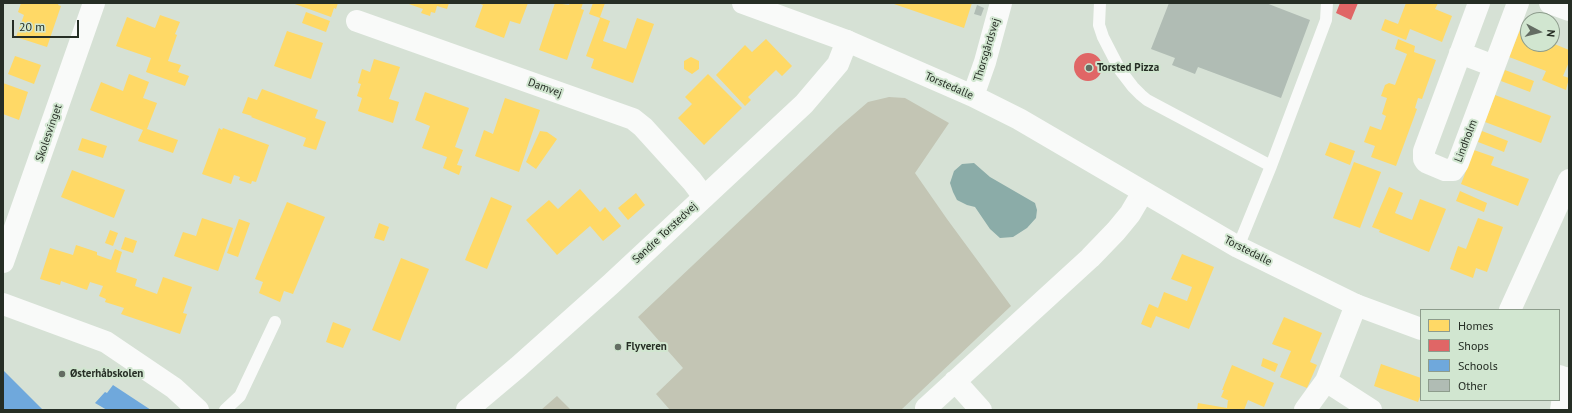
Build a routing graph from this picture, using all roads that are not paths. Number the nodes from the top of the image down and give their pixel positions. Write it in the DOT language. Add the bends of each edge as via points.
graph roads {
  1 [pos="94,3"];
  2 [pos="743,3"];
  3 [pos="1001,3"];
  4 [pos="1100,3"];
  5 [pos="1327,3"];
  6 [pos="1479,3"];
  7 [pos="1518,3"];
  8 [pos="1550,3"];
  9 [pos="1569,10"];
  10 [pos="357,21"];
  11 [pos="847,41"];
  12 [pos="1460,53"];
  13 [pos="1494,66"];
  14 [pos="973,96"];
  15 [pos="1271,166"];
  16 [pos="1569,180"];
  17 [pos="1143,192"];
  18 [pos="704,197"];
  19 [pos="1238,247"];
  20 [pos="3,262"];
  21 [pos="3,304"];
  22 [pos="1356,304"];
  23 [pos="1510,309"];
  24 [pos="275,322"];
  25 [pos="1420,329"];
  26 [pos="1565,378"];
  27 [pos="955,381"];
  28 [pos="1326,381"];
  29 [pos="926,408"];
  30 [pos="198,410"];
  31 [pos="225,410"];
  32 [pos="467,410"];
  33 [pos="981,410"];
  34 [pos="1305,410"];
  35 [pos="1371,410"];
  36 [pos="1561,410"];
  1 -- 20 [label="street, Skolesvinget"];
  2 -- 11 [label="street, Torstedalle"];
  3 -- 14 [label="street, Thorsgårdsvej"];
  4 -- 15 [label="lane" via="1098,25 1103,38 1120,70 1141,95"];
  5 -- 15 [label="lane" via="1326,20"];
  6 -- 12 [label="street, Lindholm"];
  7 -- 13 [label="street, Lindholm"];
  8 -- 9 [label="street"];
  10 -- 18 [label="street, Damvej" via="633,119 643,127"];
  11 -- 14 [label="street, Torstedalle"];
  11 -- 18 [label="street, Søndre Torstedvej" via="838,64 804,104"];
  12 -- 13 [label="street"];
  12 -- 13 [label="street, Lindholm" via="1424,151 1426,162 1445,170 1453,170 1458,163"];
  14 -- 17 [label="street, Torstedalle" via="1019,119"];
  15 -- 19 [label="lane"];
  16 -- 23 [label="street"];
  17 -- 19 [label="street, Torstedalle"];
  17 -- 27 [label="street" via="1130,214 1090,258"];
  18 -- 32 [label="street, Søndre Torstedvej" via="611,284"];
  19 -- 22 [label="street, Torstedalle"];
  21 -- 30 [label="street" via="106,342 174,388"];
  22 -- 25 [label="street, Torstedalle"];
  22 -- 28 [label="street"];
  24 -- 31 [label="lane" via="240,396"];
  26 -- 36 [label="street"];
  27 -- 29 [label="street"];
  27 -- 33 [label="street"];
  28 -- 34 [label="street"];
  28 -- 35 [label="street"];
}
